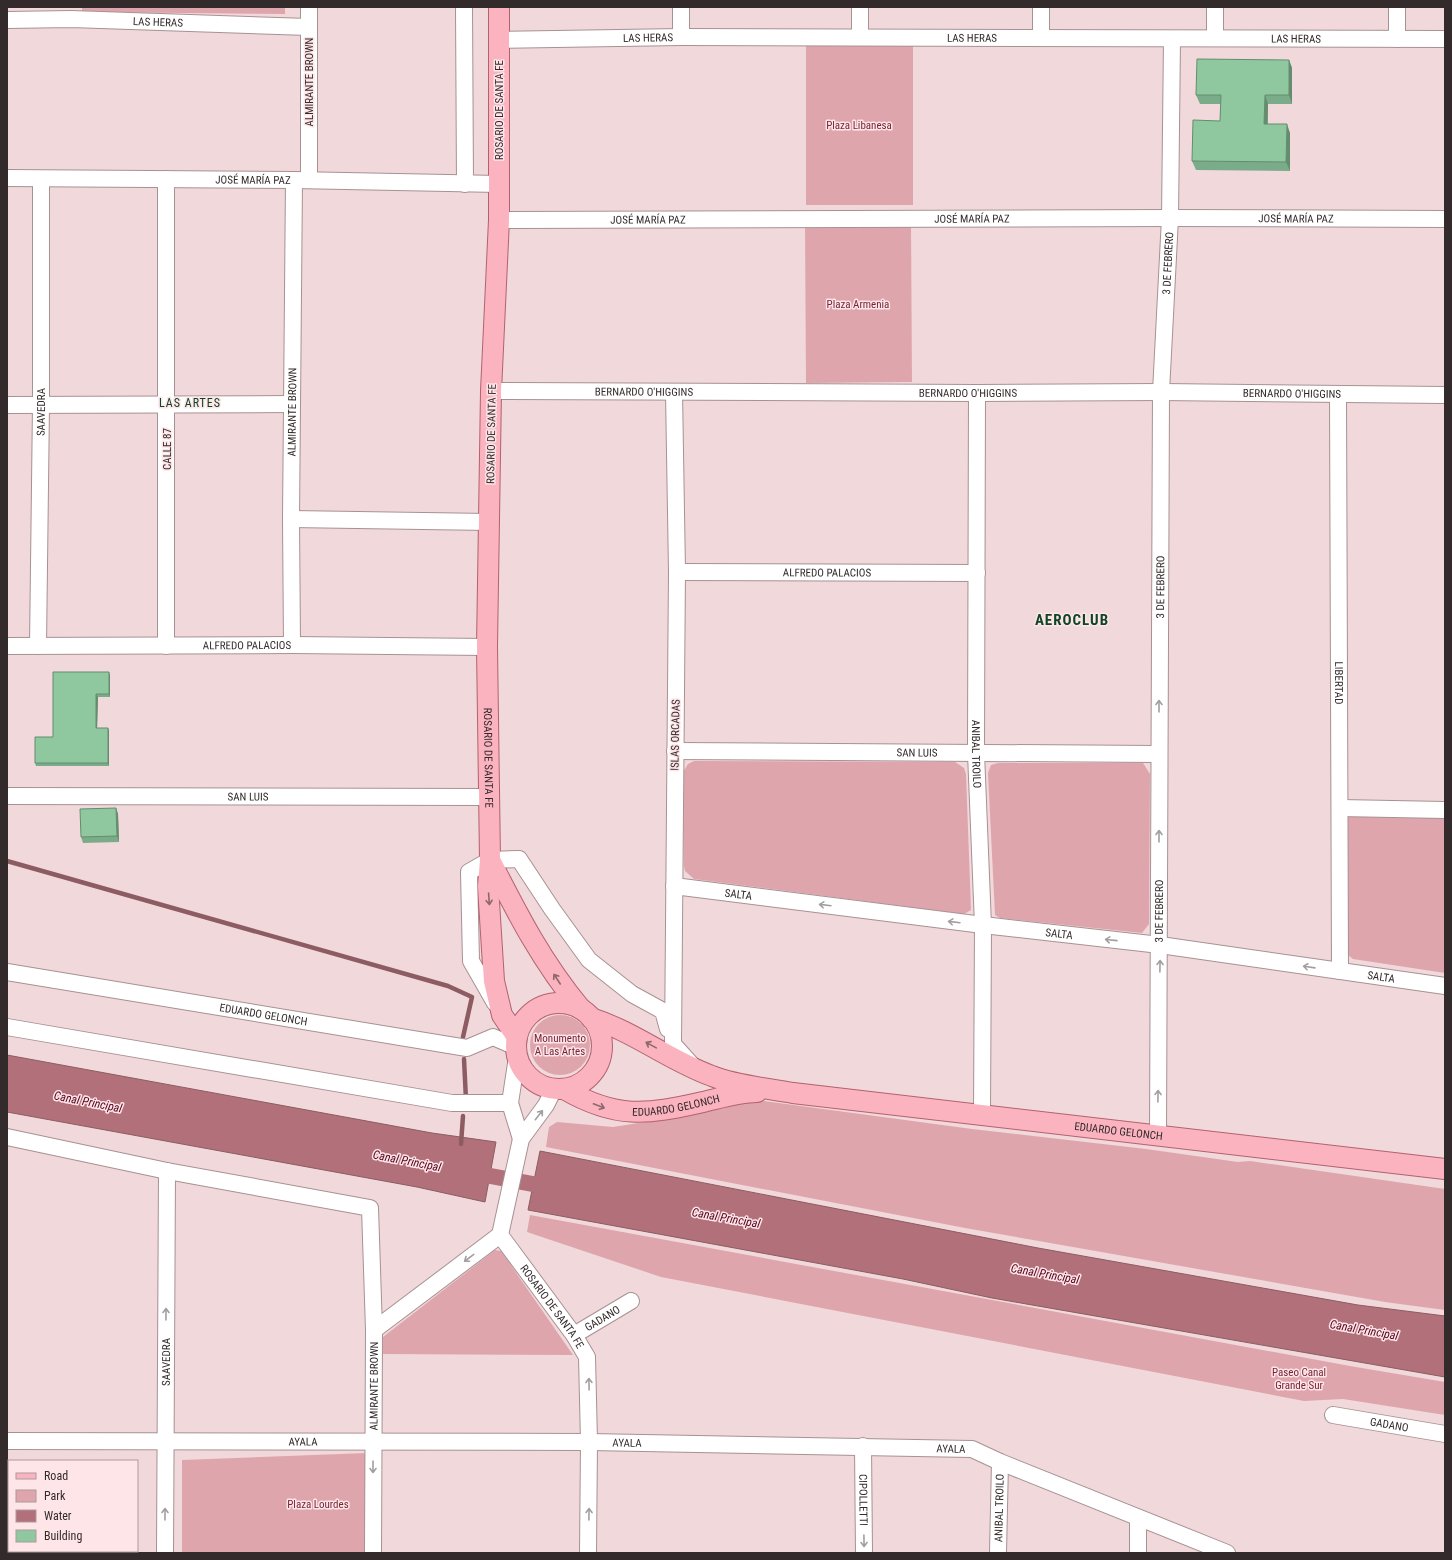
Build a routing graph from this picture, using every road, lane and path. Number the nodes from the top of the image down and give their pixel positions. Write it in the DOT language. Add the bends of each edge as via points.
graph roads {
  1 [pos="309,7"];
  2 [pos="464,7"];
  3 [pos="499,7"];
  4 [pos="681,7"];
  5 [pos="860,7"];
  6 [pos="1041,7"];
  7 [pos="1216,7"];
  8 [pos="1397,7"];
  9 [pos="70,13"];
  10 [pos="7,20"];
  11 [pos="308,27"];
  12 [pos="681,37"];
  13 [pos="860,37"];
  14 [pos="1041,38"];
  15 [pos="1172,38"];
  16 [pos="1215,38"];
  17 [pos="1397,39"];
  18 [pos="1445,39"];
  19 [pos="499,40"];
  20 [pos="7,178"];
  21 [pos="41,179"];
  22 [pos="166,179"];
  23 [pos="301,180"];
  24 [pos="465,184"];
  25 [pos="499,184"];
  26 [pos="1170,218"];
  27 [pos="1445,219"];
  28 [pos="499,220"];
  29 [pos="491,391"];
  30 [pos="674,392"];
  31 [pos="1161,392"];
  32 [pos="976,393"];
  33 [pos="1338,395"];
  34 [pos="1445,395"];
  35 [pos="292,404"];
  36 [pos="7,405"];
  37 [pos="41,405"];
  38 [pos="167,405"];
  39 [pos="291,519"];
  40 [pos="489,522"];
  41 [pos="677,572"];
  42 [pos="976,573"];
  43 [pos="292,645"];
  44 [pos="7,646"];
  45 [pos="38,646"];
  46 [pos="166,646"];
  47 [pos="487,647"];
  48 [pos="675,751"];
  49 [pos="976,753"];
  50 [pos="1158,754"];
  51 [pos="7,796"];
  52 [pos="488,797"];
  53 [pos="1340,808"];
  54 [pos="1445,810"];
  55 [pos="490,860"];
  56 [pos="674,886"];
  57 [pos="983,925"];
  58 [pos="1160,945"];
  59 [pos="1340,971"];
  60 [pos="7,972"];
  61 [pos="1445,986"];
  62 [pos="586,1014"];
  63 [pos="7,1026"];
  64 [pos="673,1044"];
  65 [pos="517,1047"];
  66 [pos="695,1070"];
  67 [pos="559,1089"];
  68 [pos="793,1093"];
  69 [pos="510,1103"];
  70 [pos="982,1114"];
  71 [pos="1158,1135"];
  72 [pos="7,1137"];
  73 [pos="521,1140"];
  74 [pos="1445,1169"];
  75 [pos="167,1171"];
  76 [pos="500,1235"];
  77 [pos="631,1301"];
  78 [pos="374,1330"];
  79 [pos="574,1335"];
  80 [pos="1333,1415"];
  81 [pos="1445,1434"];
  82 [pos="7,1441"];
  83 [pos="166,1441"];
  84 [pos="373,1442"];
  85 [pos="589,1442"];
  86 [pos="863,1446"];
  87 [pos="1000,1462"];
  88 [pos="1138,1518"];
  89 [pos="165,1553"];
  90 [pos="373,1553"];
  91 [pos="588,1553"];
  92 [pos="864,1553"];
  93 [pos="998,1553"];
  94 [pos="1138,1553"];
  95 [pos="1227,1553"];
  1 -- 11 [label="street, ALMIRANTE BROWN"];
  2 -- 24 [label="street"];
  3 -- 19 [label="main road, ROSARIO DE SANTA FE"];
  4 -- 12 [label="street"];
  5 -- 13 [label="street"];
  6 -- 14 [label="street"];
  7 -- 16 [label="street"];
  8 -- 17 [label="street"];
  9 -- 10 [label="street, LAS HERAS"];
  9 -- 11 [label="street, LAS HERAS"];
  11 -- 23 [label="street, ALMIRANTE BROWN"];
  12 -- 13 [label="street, LAS HERAS"];
  12 -- 19 [label="street, LAS HERAS"];
  13 -- 14 [label="street, LAS HERAS"];
  14 -- 15 [label="street, LAS HERAS"];
  15 -- 16 [label="street, LAS HERAS"];
  15 -- 26 [label="street, 3 DE FEBRERO"];
  16 -- 17 [label="street, LAS HERAS"];
  17 -- 18 [label="street, LAS HERAS"];
  19 -- 25 [label="main road, ROSARIO DE SANTA FE"];
  20 -- 21 [label="street, JOSÉ MARÍA PAZ"];
  21 -- 22 [label="street, JOSÉ MARÍA PAZ"];
  21 -- 37 [label="street, SAAVEDRA"];
  22 -- 23 [label="street, JOSÉ MARÍA PAZ"];
  22 -- 38 [label="street, CALLE 87"];
  23 -- 24 [label="street, JOSÉ MARÍA PAZ"];
  23 -- 35 [label="street, ALMIRANTE BROWN"];
  24 -- 25 [label="street, JOSÉ MARÍA PAZ"];
  25 -- 28 [label="main road, ROSARIO DE SANTA FE"];
  26 -- 27 [label="street, JOSÉ MARÍA PAZ"];
  26 -- 28 [label="street, JOSÉ MARÍA PAZ"];
  26 -- 31 [label="street, 3 DE FEBRERO"];
  28 -- 29 [label="main road, ROSARIO DE SANTA FE"];
  29 -- 30 [label="street, BERNARDO O'HIGGINS"];
  29 -- 40 [label="main road, ROSARIO DE SANTA FE"];
  30 -- 32 [label="street, BERNARDO O'HIGGINS"];
  30 -- 41 [label="street, ISLAS ORCADAS"];
  31 -- 32 [label="street, BERNARDO O'HIGGINS"];
  31 -- 33 [label="street, BERNARDO O'HIGGINS"];
  50 -- 31 [label="street, 3 DE FEBRERO, one-way"];
  32 -- 42 [label="street, ANIBAL TROILO"];
  33 -- 34 [label="street, BERNARDO O'HIGGINS"];
  33 -- 53 [label="street, LIBERTAD"];
  35 -- 38 [label="street"];
  35 -- 39 [label="street, ALMIRANTE BROWN"];
  36 -- 37 [label="street"];
  37 -- 38 [label="street"];
  37 -- 45 [label="street, SAAVEDRA"];
  38 -- 46 [label="street, CALLE 87"];
  39 -- 40 [label="street"];
  39 -- 43 [label="street, ALMIRANTE BROWN"];
  40 -- 47 [label="main road, ROSARIO DE SANTA FE"];
  41 -- 42 [label="street, ALFREDO PALACIOS"];
  41 -- 48 [label="street, ISLAS ORCADAS"];
  42 -- 49 [label="street, ANIBAL TROILO"];
  43 -- 46 [label="street, ALFREDO PALACIOS"];
  43 -- 47 [label="street, ALFREDO PALACIOS"];
  44 -- 45 [label="street, ALFREDO PALACIOS"];
  45 -- 46 [label="street, ALFREDO PALACIOS"];
  47 -- 52 [label="main road, ROSARIO DE SANTA FE"];
  48 -- 49 [label="street, SAN LUIS"];
  48 -- 56 [label="street, ISLAS ORCADAS"];
  49 -- 50 [label="street, SAN LUIS"];
  49 -- 57 [label="street, ANIBAL TROILO"];
  58 -- 50 [label="street, 3 DE FEBRERO, one-way"];
  51 -- 52 [label="street, SAN LUIS"];
  52 -- 55 [label="main road, ROSARIO DE SANTA FE"];
  53 -- 54 [label="street"];
  53 -- 59 [label="street, LIBERTAD"];
  62 -- 55 [label="main road, ROSARIO DE SANTA FE, one-way" via="561,985 528,934"];
  55 -- 64 [label="street" via="519,859 589,960 632,994 663,1011"];
  55 -- 65 [label="main road, ROSARIO DE SANTA FE" via="488,886 494,981 502,1015"];
  57 -- 56 [label="street, SALTA, one-way"];
  56 -- 64 [label="street, ISLAS ORCADAS"];
  58 -- 57 [label="street, SALTA, one-way"];
  57 -- 70 [label="street, ANIBAL TROILO"];
  59 -- 58 [label="street, SALTA, one-way"];
  71 -- 58 [label="street, 3 DE FEBRERO, one-way"];
  59 -- 61 [label="street, SALTA"];
  60 -- 65 [label="street, EDUARDO GELONCH" via="467,1048 493,1037"];
  62 -- 65 [label="main road, EDUARDO GELONCH" via="562,1003 542,1007 526,1019"];
  66 -- 62 [label="main road, EDUARDO GELONCH, one-way" via="615,1026"];
  62 -- 67 [label="main road" via="600,1034 602,1052 599,1062 582,1083"];
  63 -- 69 [label="street" via="452,1103"];
  64 -- 66 [label="street"];
  65 -- 67 [label="main road, EDUARDO GELONCH" via="521,1067 531,1078 544,1087"];
  65 -- 69 [label="street"];
  66 -- 68 [label="main road, EDUARDO GELONCH" via="713,1077"];
  67 -- 68 [label="main road, EDUARDO GELONCH, one-way" via="605,1108 632,1112 674,1108 751,1092"];
  73 -- 67 [label="street, one-way"];
  68 -- 70 [label="main road, EDUARDO GELONCH"];
  69 -- 73 [label="street"];
  70 -- 71 [label="main road, EDUARDO GELONCH"];
  71 -- 74 [label="main road, EDUARDO GELONCH"];
  72 -- 75 [label="street"];
  73 -- 76 [label="street"];
  75 -- 78 [label="street" via="370,1208"];
  83 -- 75 [label="street, SAAVEDRA, one-way"];
  76 -- 78 [label="street, ALMIRANTE BROWN, one-way"];
  76 -- 79 [label="street, ROSARIO DE SANTA FE"];
  77 -- 79 [label="street, GADANO"];
  78 -- 84 [label="street, ALMIRANTE BROWN"];
  85 -- 79 [label="street, ROSARIO DE SANTA FE, one-way" via="587,1357"];
  80 -- 81 [label="street, GADANO"];
  82 -- 83 [label="street, AYALA"];
  83 -- 84 [label="street, AYALA"];
  89 -- 83 [label="street, SAAVEDRA, one-way"];
  84 -- 85 [label="street, AYALA"];
  84 -- 90 [label="street, ALMIRANTE BROWN, one-way"];
  85 -- 86 [label="street, AYALA"];
  91 -- 85 [label="street, ROSARIO DE SANTA FE, one-way"];
  86 -- 87 [label="street, AYALA" via="972,1449"];
  86 -- 92 [label="street, CIPOLLETTI, one-way"];
  87 -- 88 [label="street, AYALA"];
  87 -- 93 [label="street, ANIBAL TROILO"];
  88 -- 94 [label="street"];
  88 -- 95 [label="street, AYALA"];
}
